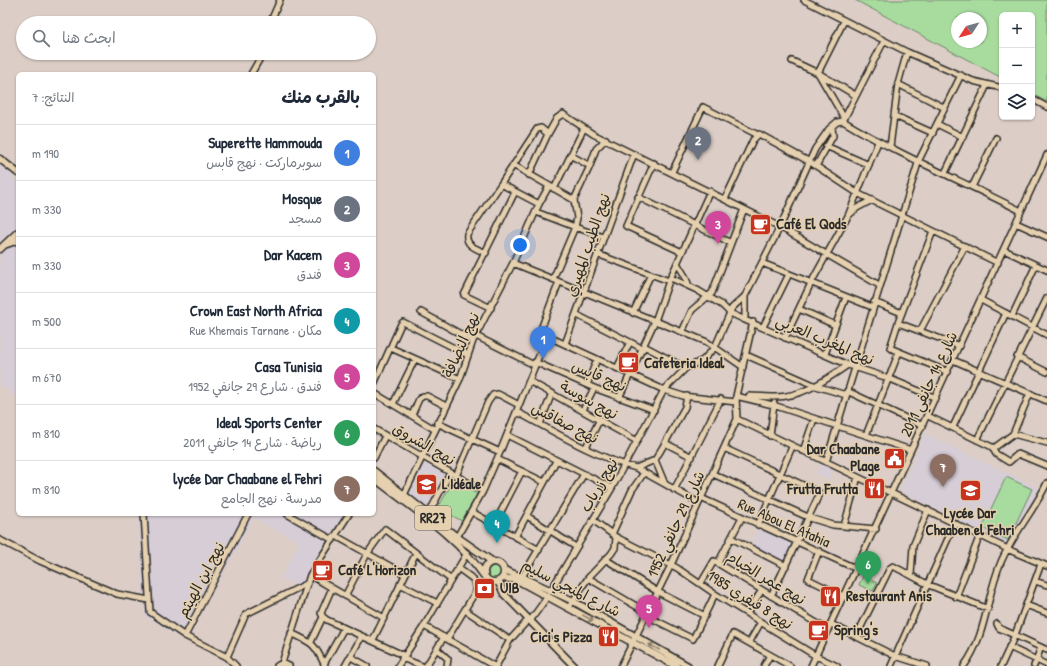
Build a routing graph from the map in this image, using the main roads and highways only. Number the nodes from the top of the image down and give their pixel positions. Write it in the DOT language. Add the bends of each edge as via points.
graph roads {
  1 [pos="0,159"];
  2 [pos="10,168"];
  3 [pos="16,172"];
  4 [pos="16,176"];
  5 [pos="16,235"];
  6 [pos="3,246"];
  7 [pos="376,475"];
  8 [pos="376,476"];
  9 [pos="493,562"];
  10 [pos="504,570"];
  11 [pos="487,579"];
  12 [pos="501,579"];
  13 [pos="504,594"];
  14 [pos="635,640"];
  15 [pos="574,666"];
  16 [pos="676,666"];
  17 [pos="688,666"];
  1 -- 2 [label="main road"];
  2 -- 3 [label="main road"];
  2 -- 4 [label="main road"];
  5 -- 6 [label="main road"];
  7 -- 9 [label="main road, RR27"];
  8 -- 11 [label="main road, RR27" via="467,553"];
  9 -- 10 [label="main road, RR27" via="500,564"];
  9 -- 11 [label="main road" via="486,566 484,573"];
  10 -- 12 [label="main road"];
  10 -- 14 [label="main road, شارع المنجي سليم" via="573,601"];
  11 -- 12 [label="main road" via="494,582"];
  11 -- 13 [label="main road"];
  12 -- 13 [label="main road" via="499,583"];
  12 -- 14 [label="main road, شارع المنجي سليم, one-way" via="517,580"];
  13 -- 15 [label="main road"];
  14 -- 16 [label="main road, شارع المنجي سليم"];
  17 -- 14 [label="main road, شارع المنجي سليم, one-way"];
}
